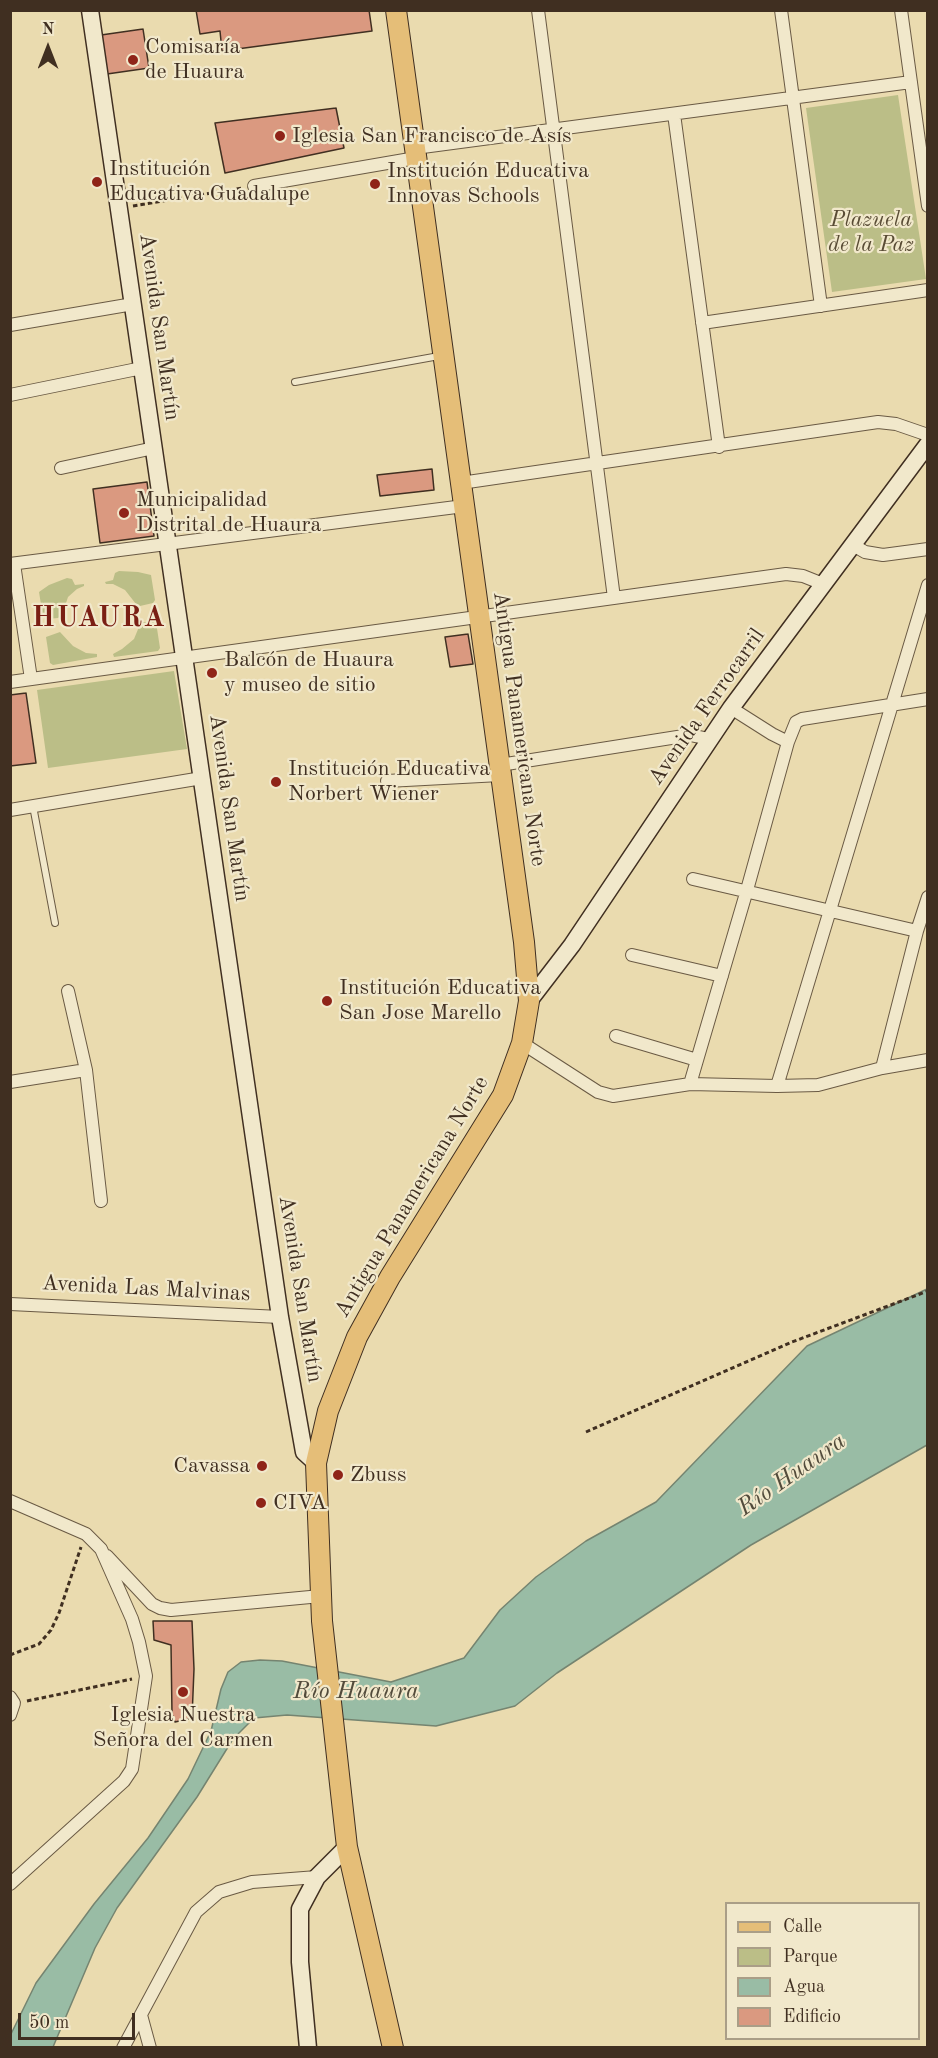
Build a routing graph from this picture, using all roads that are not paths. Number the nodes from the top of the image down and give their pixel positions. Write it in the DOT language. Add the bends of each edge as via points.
graph roads {
  1 [pos="90,10"];
  2 [pos="396,10"];
  3 [pos="538,10"];
  4 [pos="781,10"];
  5 [pos="901,10"];
  6 [pos="911,82"];
  7 [pos="792,98"];
  8 [pos="674,114"];
  9 [pos="553,130"];
  10 [pos="415,153"];
  11 [pos="254,186"];
  12 [pos="927,206"];
  13 [pos="927,290"];
  14 [pos="133,304"];
  15 [pos="821,306"];
  16 [pos="702,323"];
  17 [pos="10,325"];
  18 [pos="444,355"];
  19 [pos="142,368"];
  20 [pos="295,382"];
  21 [pos="10,395"];
  22 [pos="927,435"];
  23 [pos="719,447"];
  24 [pos="154,448"];
  25 [pos="925,451"];
  26 [pos="596,464"];
  27 [pos="61,468"];
  28 [pos="461,483"];
  29 [pos="464,506"];
  30 [pos="168,544"];
  31 [pos="852,545"];
  32 [pos="927,549"];
  33 [pos="12,564"];
  34 [pos="823,584"];
  35 [pos="927,585"];
  36 [pos="614,598"];
  37 [pos="480,617"];
  38 [pos="184,657"];
  39 [pos="31,679"];
  40 [pos="10,682"];
  41 [pos="927,699"];
  42 [pos="893,704"];
  43 [pos="731,708"];
  44 [pos="709,739"];
  45 [pos="788,742"];
  46 [pos="500,770"];
  47 [pos="202,778"];
  48 [pos="387,781"];
  49 [pos="33,806"];
  50 [pos="10,810"];
  51 [pos="693,879"];
  52 [pos="747,890"];
  53 [pos="927,897"];
  54 [pos="830,912"];
  55 [pos="55,923"];
  56 [pos="917,931"];
  57 [pos="632,955"];
  58 [pos="722,976"];
  59 [pos="68,991"];
  60 [pos="529,1001"];
  61 [pos="616,1036"];
  62 [pos="522,1044"];
  63 [pos="697,1060"];
  64 [pos="927,1060"];
  65 [pos="882,1068"];
  66 [pos="86,1070"];
  67 [pos="10,1082"];
  68 [pos="690,1084"];
  69 [pos="777,1086"];
  70 [pos="101,1201"];
  71 [pos="10,1304"];
  72 [pos="280,1317"];
  73 [pos="316,1464"];
  74 [pos="10,1501"];
  75 [pos="100,1549"];
  76 [pos="321,1596"];
  77 [pos="347,1847"];
  78 [pos="317,1877"];
  79 [pos="10,1884"];
  80 [pos="141,2015"];
  81 [pos="123,2048"];
  82 [pos="150,2048"];
  83 [pos="308,2048"];
  84 [pos="393,2048"];
  1 -- 14 [label="main road, Avenida San Martín"];
  2 -- 10 [label="main road, Antigua Panamericana Norte"];
  3 -- 9 [label="street"];
  4 -- 7 [label="street"];
  5 -- 6 [label="street"];
  6 -- 7 [label="street"];
  6 -- 12 [label="street"];
  7 -- 8 [label="street"];
  7 -- 15 [label="street"];
  8 -- 9 [label="street"];
  8 -- 16 [label="street"];
  9 -- 10 [label="street"];
  9 -- 26 [label="street"];
  10 -- 11 [label="street"];
  10 -- 18 [label="main road, Antigua Panamericana Norte"];
  13 -- 15 [label="street"];
  14 -- 17 [label="street"];
  14 -- 19 [label="main road, Avenida San Martín"];
  15 -- 16 [label="street"];
  16 -- 23 [label="street"];
  18 -- 20 [label="lane"];
  18 -- 28 [label="main road, Antigua Panamericana Norte"];
  19 -- 21 [label="street"];
  19 -- 24 [label="main road, Avenida San Martín"];
  22 -- 23 [label="street" via="878,422"];
  23 -- 26 [label="street"];
  24 -- 27 [label="street"];
  24 -- 30 [label="main road, Avenida San Martín"];
  25 -- 31 [label="main road, Avenida Ferrocarril"];
  26 -- 28 [label="street"];
  26 -- 36 [label="street"];
  28 -- 29 [label="main road, Antigua Panamericana Norte"];
  29 -- 30 [label="street"];
  29 -- 37 [label="main road, Antigua Panamericana Norte"];
  30 -- 33 [label="street"];
  30 -- 38 [label="main road, Avenida San Martín"];
  31 -- 32 [label="street" via="883,555"];
  31 -- 34 [label="main road, Avenida Ferrocarril"];
  33 -- 39 [label="street"];
  34 -- 36 [label="street" via="786,574"];
  34 -- 43 [label="main road, Avenida Ferrocarril"];
  35 -- 42 [label="street"];
  36 -- 37 [label="street"];
  37 -- 38 [label="street"];
  37 -- 46 [label="main road, Antigua Panamericana Norte"];
  38 -- 39 [label="street"];
  38 -- 47 [label="main road, Avenida San Martín"];
  39 -- 40 [label="street"];
  41 -- 42 [label="street"];
  42 -- 45 [label="street" via="802,719 796,722"];
  42 -- 54 [label="street"];
  43 -- 44 [label="main road, Avenida Ferrocarril"];
  43 -- 45 [label="street"];
  44 -- 46 [label="street" via="690,735"];
  44 -- 60 [label="main road, Avenida Ferrocarril" via="572,945"];
  45 -- 52 [label="street"];
  46 -- 48 [label="street"];
  46 -- 60 [label="main road, Antigua Panamericana Norte"];
  47 -- 49 [label="street"];
  47 -- 72 [label="main road, Avenida San Martín"];
  49 -- 50 [label="street"];
  49 -- 55 [label="lane"];
  51 -- 52 [label="street"];
  52 -- 54 [label="street"];
  52 -- 58 [label="street"];
  53 -- 56 [label="street"];
  54 -- 56 [label="street"];
  54 -- 69 [label="street"];
  56 -- 65 [label="street"];
  57 -- 58 [label="street"];
  58 -- 63 [label="street"];
  59 -- 66 [label="street"];
  60 -- 62 [label="main road, Antigua Panamericana Norte"];
  61 -- 63 [label="street"];
  62 -- 68 [label="street" via="606,1095"];
  62 -- 73 [label="main road, Antigua Panamericana Norte" via="503,1095 357,1337 328,1410"];
  63 -- 68 [label="street"];
  64 -- 65 [label="street"];
  65 -- 69 [label="street" via="818,1085"];
  66 -- 67 [label="street"];
  66 -- 70 [label="street"];
  68 -- 69 [label="street"];
  71 -- 72 [label="street, Avenida Las Malvinas"];
  72 -- 73 [label="main road, Avenida San Martín" via="303,1452"];
  73 -- 76 [label="main road, Antigua Panamericana Norte"];
  74 -- 75 [label="street" via="86,1534"];
  75 -- 76 [label="street" via="160,1608"];
  75 -- 79 [label="street" via="132,1619 146,1676 132,1768 124,1781"];
  76 -- 77 [label="main road, Antigua Panamericana Norte"];
  77 -- 78 [label="main road"];
  77 -- 84 [label="main road, Antigua Panamericana Norte"];
  78 -- 80 [label="street" via="252,1882 219,1892 196,1912"];
  78 -- 83 [label="main road" via="300,1910 300,1962"];
  80 -- 81 [label="street"];
  80 -- 82 [label="street"];
}
